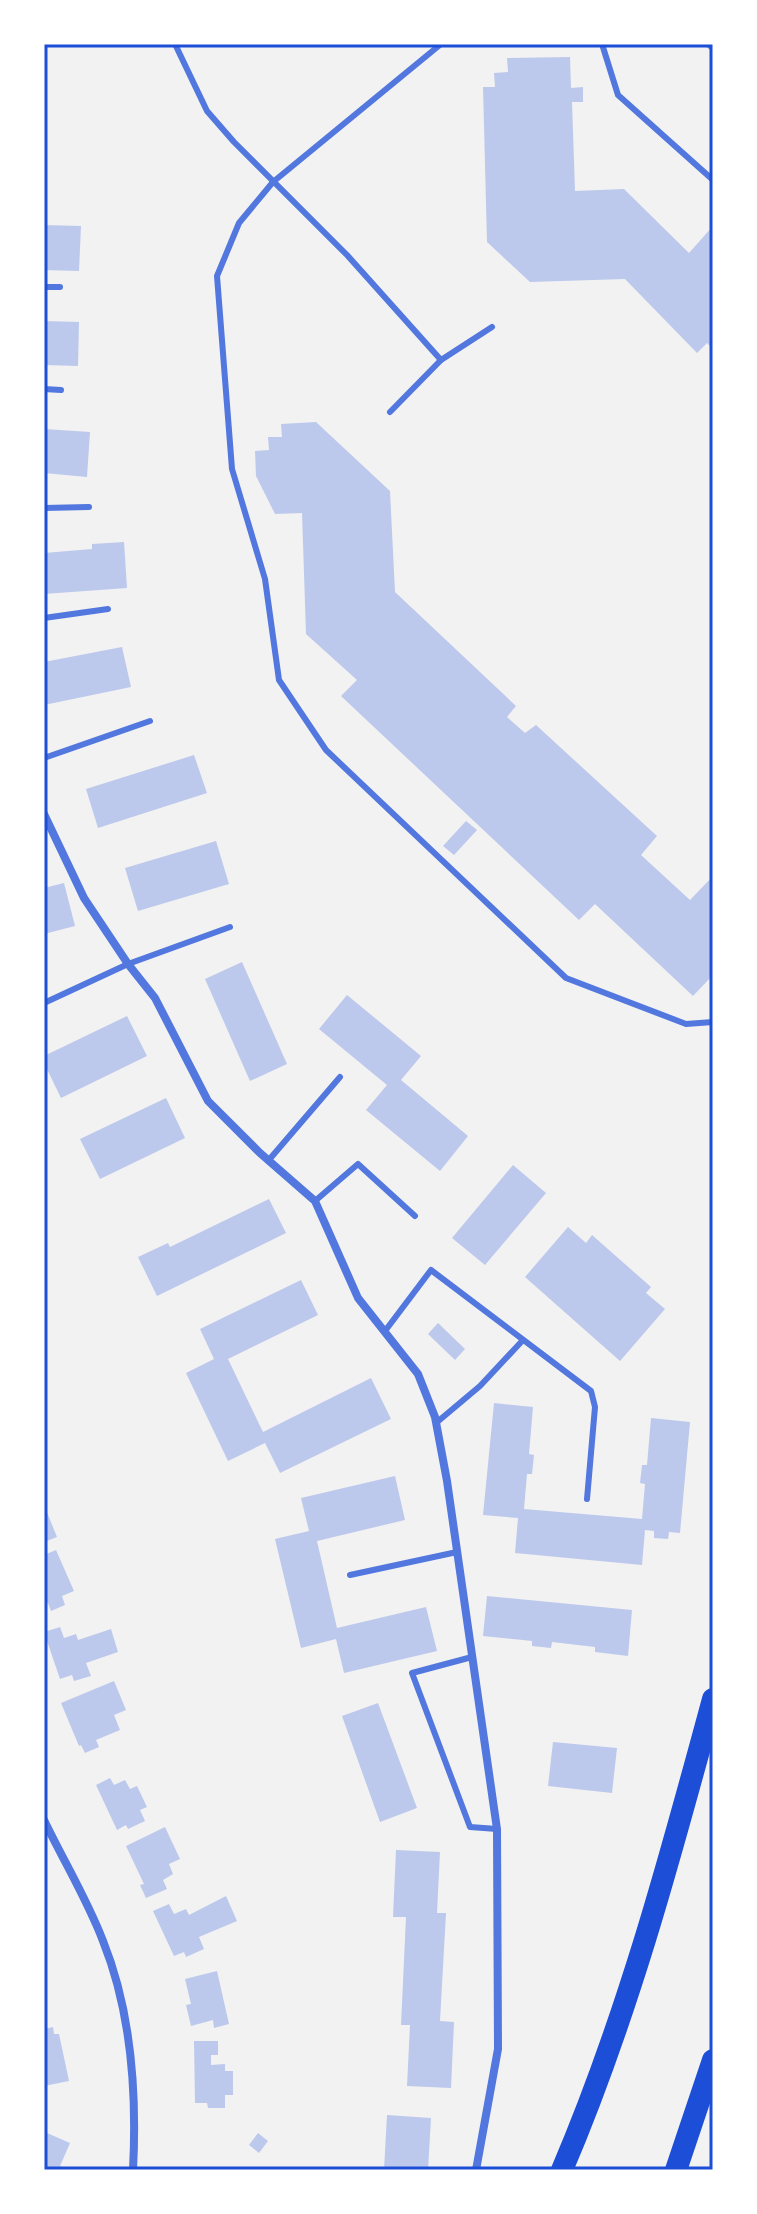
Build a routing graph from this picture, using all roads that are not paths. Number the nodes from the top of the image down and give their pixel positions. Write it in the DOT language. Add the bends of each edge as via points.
graph roads {
  1 [pos="175,44"];
  2 [pos="441,44"];
  3 [pos="602,44"];
  4 [pos="713,180"];
  5 [pos="273,182"];
  6 [pos="44,287"];
  7 [pos="60,287"];
  8 [pos="492,327"];
  9 [pos="441,360"];
  10 [pos="44,389"];
  11 [pos="61,390"];
  12 [pos="390,412"];
  13 [pos="89,507"];
  14 [pos="44,508"];
  15 [pos="108,609"];
  16 [pos="44,618"];
  17 [pos="150,721"];
  18 [pos="44,758"];
  19 [pos="44,814"];
  20 [pos="230,927"];
  21 [pos="128,964"];
  22 [pos="44,1003"];
  23 [pos="713,1022"];
  24 [pos="340,1077"];
  25 [pos="268,1161"];
  26 [pos="315,1201"];
  27 [pos="415,1216"];
  28 [pos="385,1331"];
  29 [pos="523,1340"];
  30 [pos="436,1423"];
  31 [pos="587,1499"];
  32 [pos="457,1552"];
  33 [pos="350,1575"];
  34 [pos="472,1657"];
  35 [pos="713,1699"];
  36 [pos="44,1820"];
  37 [pos="497,1829"];
  38 [pos="713,2060"];
  39 [pos="133,2170"];
  40 [pos="476,2170"];
  41 [pos="562,2170"];
  42 [pos="676,2170"];
  1 -- 5 [label="lane" via="207,111"];
  2 -- 5 [label="lane"];
  3 -- 4 [label="lane" via="618,95"];
  5 -- 9 [label="lane"];
  5 -- 23 [label="lane" via="239,223 217,276 232,469 265,579 279,680 326,750 566,978 686,1024"];
  6 -- 7 [label="lane"];
  8 -- 9 [label="lane"];
  9 -- 12 [label="lane"];
  10 -- 11 [label="lane"];
  13 -- 14 [label="lane"];
  15 -- 16 [label="lane"];
  17 -- 18 [label="lane"];
  19 -- 21 [label="street" via="84,898"];
  20 -- 21 [label="lane"];
  21 -- 22 [label="lane"];
  21 -- 25 [label="street" via="155,998 208,1101"];
  24 -- 25 [label="lane"];
  25 -- 26 [label="street"];
  26 -- 27 [label="lane" via="358,1164"];
  26 -- 28 [label="street" via="358,1298"];
  28 -- 29 [label="lane" via="431,1270"];
  28 -- 30 [label="street" via="418,1374"];
  29 -- 30 [label="lane"];
  29 -- 31 [label="lane" via="591,1391 595,1407"];
  30 -- 32 [label="street"];
  32 -- 33 [label="lane"];
  32 -- 34 [label="street"];
  34 -- 37 [label="street"];
  34 -- 37 [label="lane" via="412,1673 470,1827"];
  35 -- 41 [label="highway" via="668,1865"];
  36 -- 39 [label="street" via="103,1940 122,1998 133,2079"];
  37 -- 40 [label="street" via="498,2049"];
  38 -- 42 [label="highway"];
}
